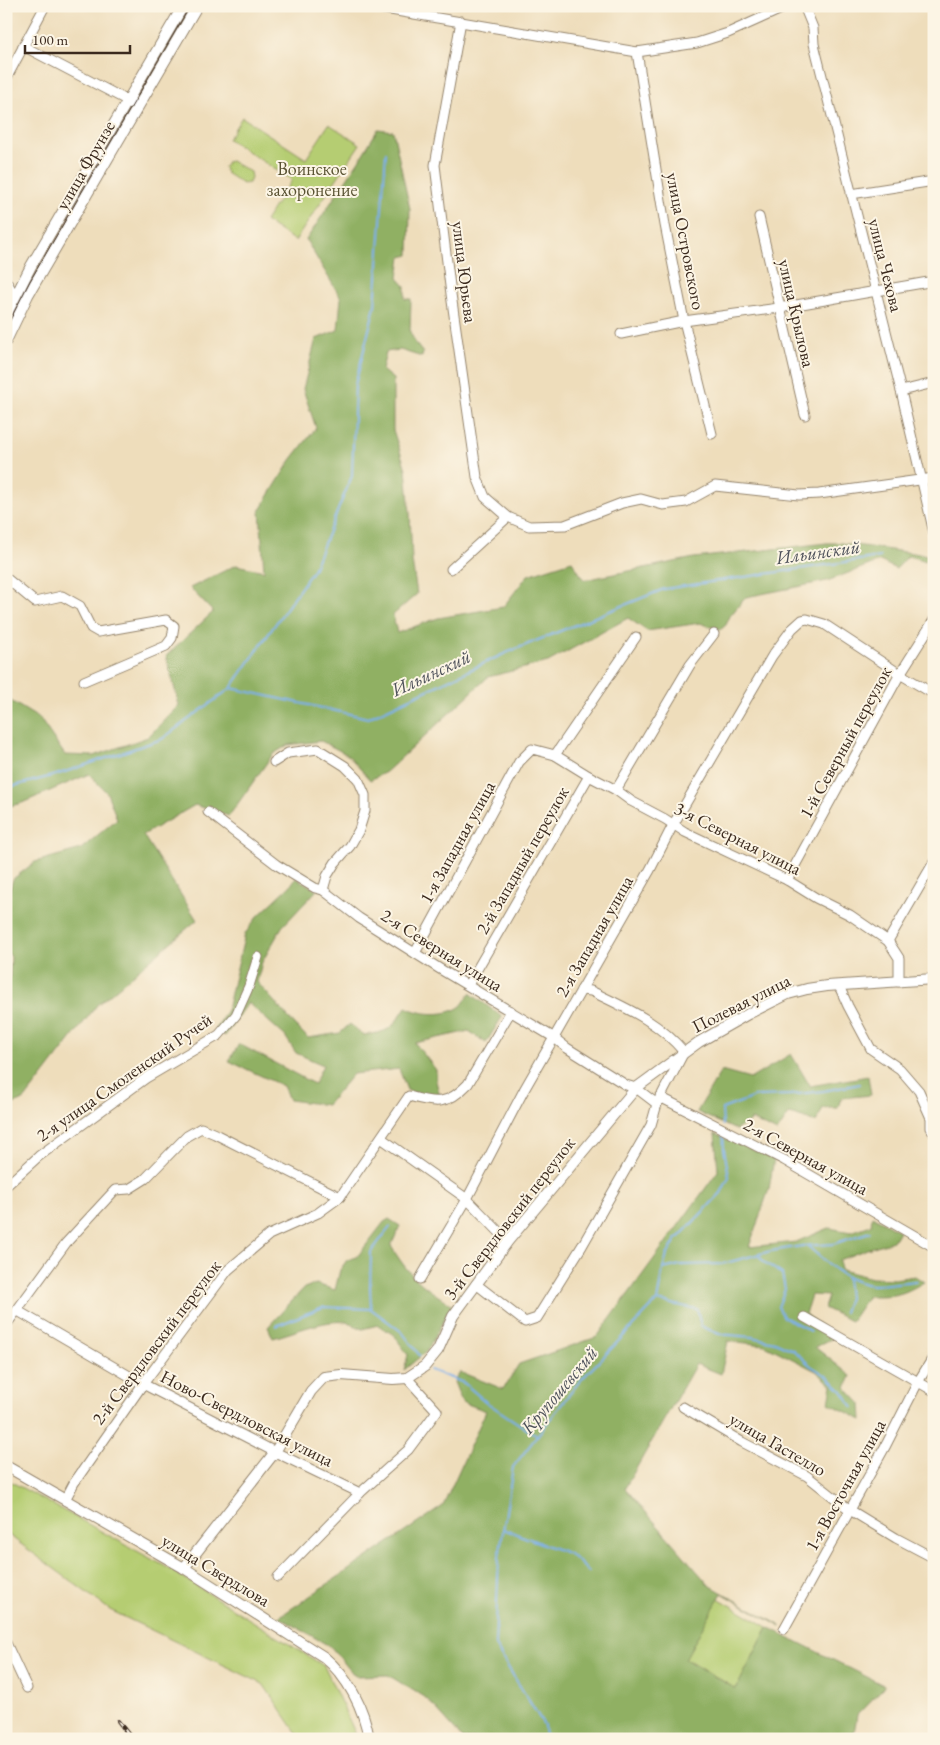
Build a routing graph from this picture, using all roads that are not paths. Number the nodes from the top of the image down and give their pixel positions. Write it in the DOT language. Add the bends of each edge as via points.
graph roads {
  1 [pos="46,6"];
  2 [pos="183,6"];
  3 [pos="367,6"];
  4 [pos="788,6"];
  5 [pos="804,6"];
  6 [pos="196,7"];
  7 [pos="461,21"];
  8 [pos="23,46"];
  9 [pos="637,52"];
  10 [pos="6,79"];
  11 [pos="128,102"];
  12 [pos="138,107"];
  13 [pos="934,181"];
  14 [pos="851,194"];
  15 [pos="759,217"];
  16 [pos="6,281"];
  17 [pos="934,281"];
  18 [pos="876,292"];
  19 [pos="16,296"];
  20 [pos="779,308"];
  21 [pos="6,315"];
  22 [pos="684,321"];
  23 [pos="620,334"];
  24 [pos="6,341"];
  25 [pos="934,383"];
  26 [pos="901,391"];
  27 [pos="805,415"];
  28 [pos="712,434"];
  29 [pos="934,478"];
  30 [pos="922,480"];
  31 [pos="508,517"];
  32 [pos="934,533"];
  33 [pos="451,569"];
  34 [pos="6,578"];
  35 [pos="934,620"];
  36 [pos="714,634"];
  37 [pos="636,637"];
  38 [pos="900,674"];
  39 [pos="84,681"];
  40 [pos="934,694"];
  41 [pos="532,749"];
  42 [pos="555,755"];
  43 [pos="274,762"];
  44 [pos="589,776"];
  45 [pos="616,790"];
  46 [pos="208,812"];
  47 [pos="673,825"];
  48 [pos="934,862"];
  49 [pos="787,880"];
  50 [pos="323,890"];
  51 [pos="888,940"];
  52 [pos="415,953"];
  53 [pos="258,957"];
  54 [pos="934,979"];
  55 [pos="899,982"];
  56 [pos="468,985"];
  57 [pos="839,986"];
  58 [pos="581,990"];
  59 [pos="511,1011"];
  60 [pos="553,1038"];
  61 [pos="684,1052"];
  62 [pos="636,1088"];
  63 [pos="658,1101"];
  64 [pos="934,1133"];
  65 [pos="381,1138"];
  66 [pos="7,1184"];
  67 [pos="340,1196"];
  68 [pos="467,1199"];
  69 [pos="508,1241"];
  70 [pos="934,1247"];
  71 [pos="420,1278"];
  72 [pos="476,1284"];
  73 [pos="18,1311"];
  74 [pos="804,1317"];
  75 [pos="6,1325"];
  76 [pos="934,1356"];
  77 [pos="407,1378"];
  78 [pos="918,1382"];
  79 [pos="143,1384"];
  80 [pos="934,1391"];
  81 [pos="683,1407"];
  82 [pos="275,1452"];
  83 [pos="6,1466"];
  84 [pos="360,1492"];
  85 [pos="65,1500"];
  86 [pos="850,1510"];
  87 [pos="934,1558"];
  88 [pos="184,1568"];
  89 [pos="278,1577"];
  90 [pos="784,1629"];
  91 [pos="6,1643"];
  92 [pos="27,1688"];
  93 [pos="370,1739"];
  1 -- 8 [label="street"];
  2 -- 11 [label="main road, улица Фрунзе"];
  3 -- 7 [label="street"];
  4 -- 9 [label="street" via="698,43"];
  5 -- 14 [label="street, улица Чехова" via="813,28 814,44"];
  6 -- 12 [label="main road, улица Фрунзе"];
  7 -- 9 [label="street"];
  7 -- 31 [label="street, улица Юрьева" via="436,165 477,476 485,496"];
  8 -- 10 [label="street"];
  8 -- 11 [label="street"];
  9 -- 22 [label="street, улица Островского"];
  11 -- 12 [label="street"];
  11 -- 19 [label="main road, улица Фрунзе"];
  12 -- 24 [label="main road, улица Фрунзе" via="28,295"];
  13 -- 14 [label="street"];
  14 -- 18 [label="street, улица Чехова"];
  15 -- 20 [label="street, улица Крылова"];
  16 -- 19 [label="street"];
  17 -- 18 [label="street"];
  18 -- 20 [label="street"];
  18 -- 26 [label="street, улица Чехова"];
  19 -- 21 [label="main road, улица Фрунзе"];
  20 -- 22 [label="street"];
  20 -- 27 [label="street, улица Крылова"];
  22 -- 23 [label="street"];
  22 -- 28 [label="street, улица Островского"];
  25 -- 26 [label="street"];
  26 -- 30 [label="street, улица Чехова"];
  29 -- 30 [label="street"];
  30 -- 31 [label="street" via="799,495 715,486 686,502 663,505 641,499 565,525 528,526"];
  30 -- 32 [label="street, улица Чехова"];
  31 -- 33 [label="street"];
  34 -- 39 [label="street" via="35,602 62,596 80,606 91,628 98,632 166,620 174,626 172,638 166,646"];
  35 -- 38 [label="street, 1-й Северный переулок"];
  36 -- 45 [label="street" via="690,665"];
  37 -- 42 [label="street"];
  38 -- 40 [label="street"];
  38 -- 47 [label="street, 2-я Западная улица" via="824,624 802,620 772,656"];
  38 -- 49 [label="street, 1-й Северный переулок"];
  41 -- 42 [label="street, 3-я Северная улица"];
  41 -- 52 [label="street, 1-я Западная улица" via="520,762"];
  42 -- 44 [label="street, 3-я Северная улица"];
  43 -- 50 [label="street" via="288,753 318,749 345,766 358,779 365,795 365,811 359,830 327,876"];
  44 -- 45 [label="street, 3-я Северная улица"];
  44 -- 56 [label="street, 2-й Западный переулок"];
  45 -- 47 [label="street, 3-я Северная улица"];
  46 -- 50 [label="street, 2-я Северная улица" via="277,865"];
  47 -- 49 [label="street, 3-я Северная улица"];
  47 -- 58 [label="street, 2-я Западная улица"];
  48 -- 51 [label="street"];
  49 -- 51 [label="street, 3-я Северная улица"];
  50 -- 52 [label="street, 2-я Северная улица" via="359,918"];
  51 -- 55 [label="street, 3-я Северная улица" via="899,958"];
  52 -- 56 [label="street, 2-я Северная улица"];
  53 -- 66 [label="street, 2-я улица Смоленский Ручей" via="236,1015 219,1035 146,1078 39,1156"];
  54 -- 55 [label="main road, Полевая улица"];
  55 -- 57 [label="main road, Полевая улица"];
  56 -- 59 [label="street, 2-я Северная улица"];
  57 -- 61 [label="main road, Полевая улица" via="788,994"];
  57 -- 64 [label="street" via="871,1049 900,1069 919,1091"];
  58 -- 60 [label="street, 2-я Западная улица"];
  58 -- 61 [label="street" via="591,991 646,1018"];
  59 -- 60 [label="street, 2-я Северная улица"];
  59 -- 65 [label="street, 2-й Свердловский переулок" via="468,1084 460,1092 449,1100 430,1102 409,1096"];
  60 -- 62 [label="street, 2-я Северная улица" via="626,1085"];
  60 -- 68 [label="street, 2-я Западная улица"];
  61 -- 62 [label="main road, Полевая улица"];
  61 -- 63 [label="street"];
  62 -- 63 [label="street, 2-я Северная улица"];
  62 -- 69 [label="main road, 3-й Свердловский переулок"];
  63 -- 70 [label="street, 2-я Северная улица" via="784,1160"];
  63 -- 72 [label="street" via="652,1125 537,1318 525,1322"];
  65 -- 67 [label="street, 2-й Свердловский переулок"];
  65 -- 68 [label="street"];
  67 -- 73 [label="street" via="201,1128 187,1136 145,1179 129,1189 115,1190 66,1243"];
  67 -- 79 [label="street, 2-й Свердловский переулок" via="318,1213 269,1235 228,1270"];
  68 -- 69 [label="street"];
  68 -- 71 [label="street, 2-я Западная улица"];
  69 -- 72 [label="main road, 3-й Свердловский переулок"];
  72 -- 77 [label="main road, 3-й Свердловский переулок" via="453,1316 438,1350 426,1366"];
  73 -- 75 [label="street"];
  73 -- 79 [label="street, Ново-Свердловская улица"];
  74 -- 78 [label="street"];
  76 -- 78 [label="street, 1-я Восточная улица"];
  77 -- 82 [label="main road" via="324,1377 311,1391"];
  77 -- 84 [label="street" via="437,1411 408,1450"];
  78 -- 80 [label="street"];
  78 -- 86 [label="street, 1-я Восточная улица"];
  79 -- 82 [label="street, Ново-Свердловская улица"];
  79 -- 85 [label="street, 2-й Свердловский переулок"];
  81 -- 86 [label="street, улица Гастелло" via="807,1476"];
  82 -- 84 [label="street, Ново-Свердловская улица"];
  82 -- 88 [label="main road"];
  83 -- 85 [label="main road, улица Свердлова"];
  84 -- 89 [label="street"];
  85 -- 88 [label="main road, улица Свердлова"];
  86 -- 87 [label="street, улица Гастелло"];
  86 -- 90 [label="street, 1-я Восточная улица"];
  88 -- 93 [label="main road, улица Свердлова" via="333,1664 348,1683"];
  91 -- 92 [label="street"];
}
